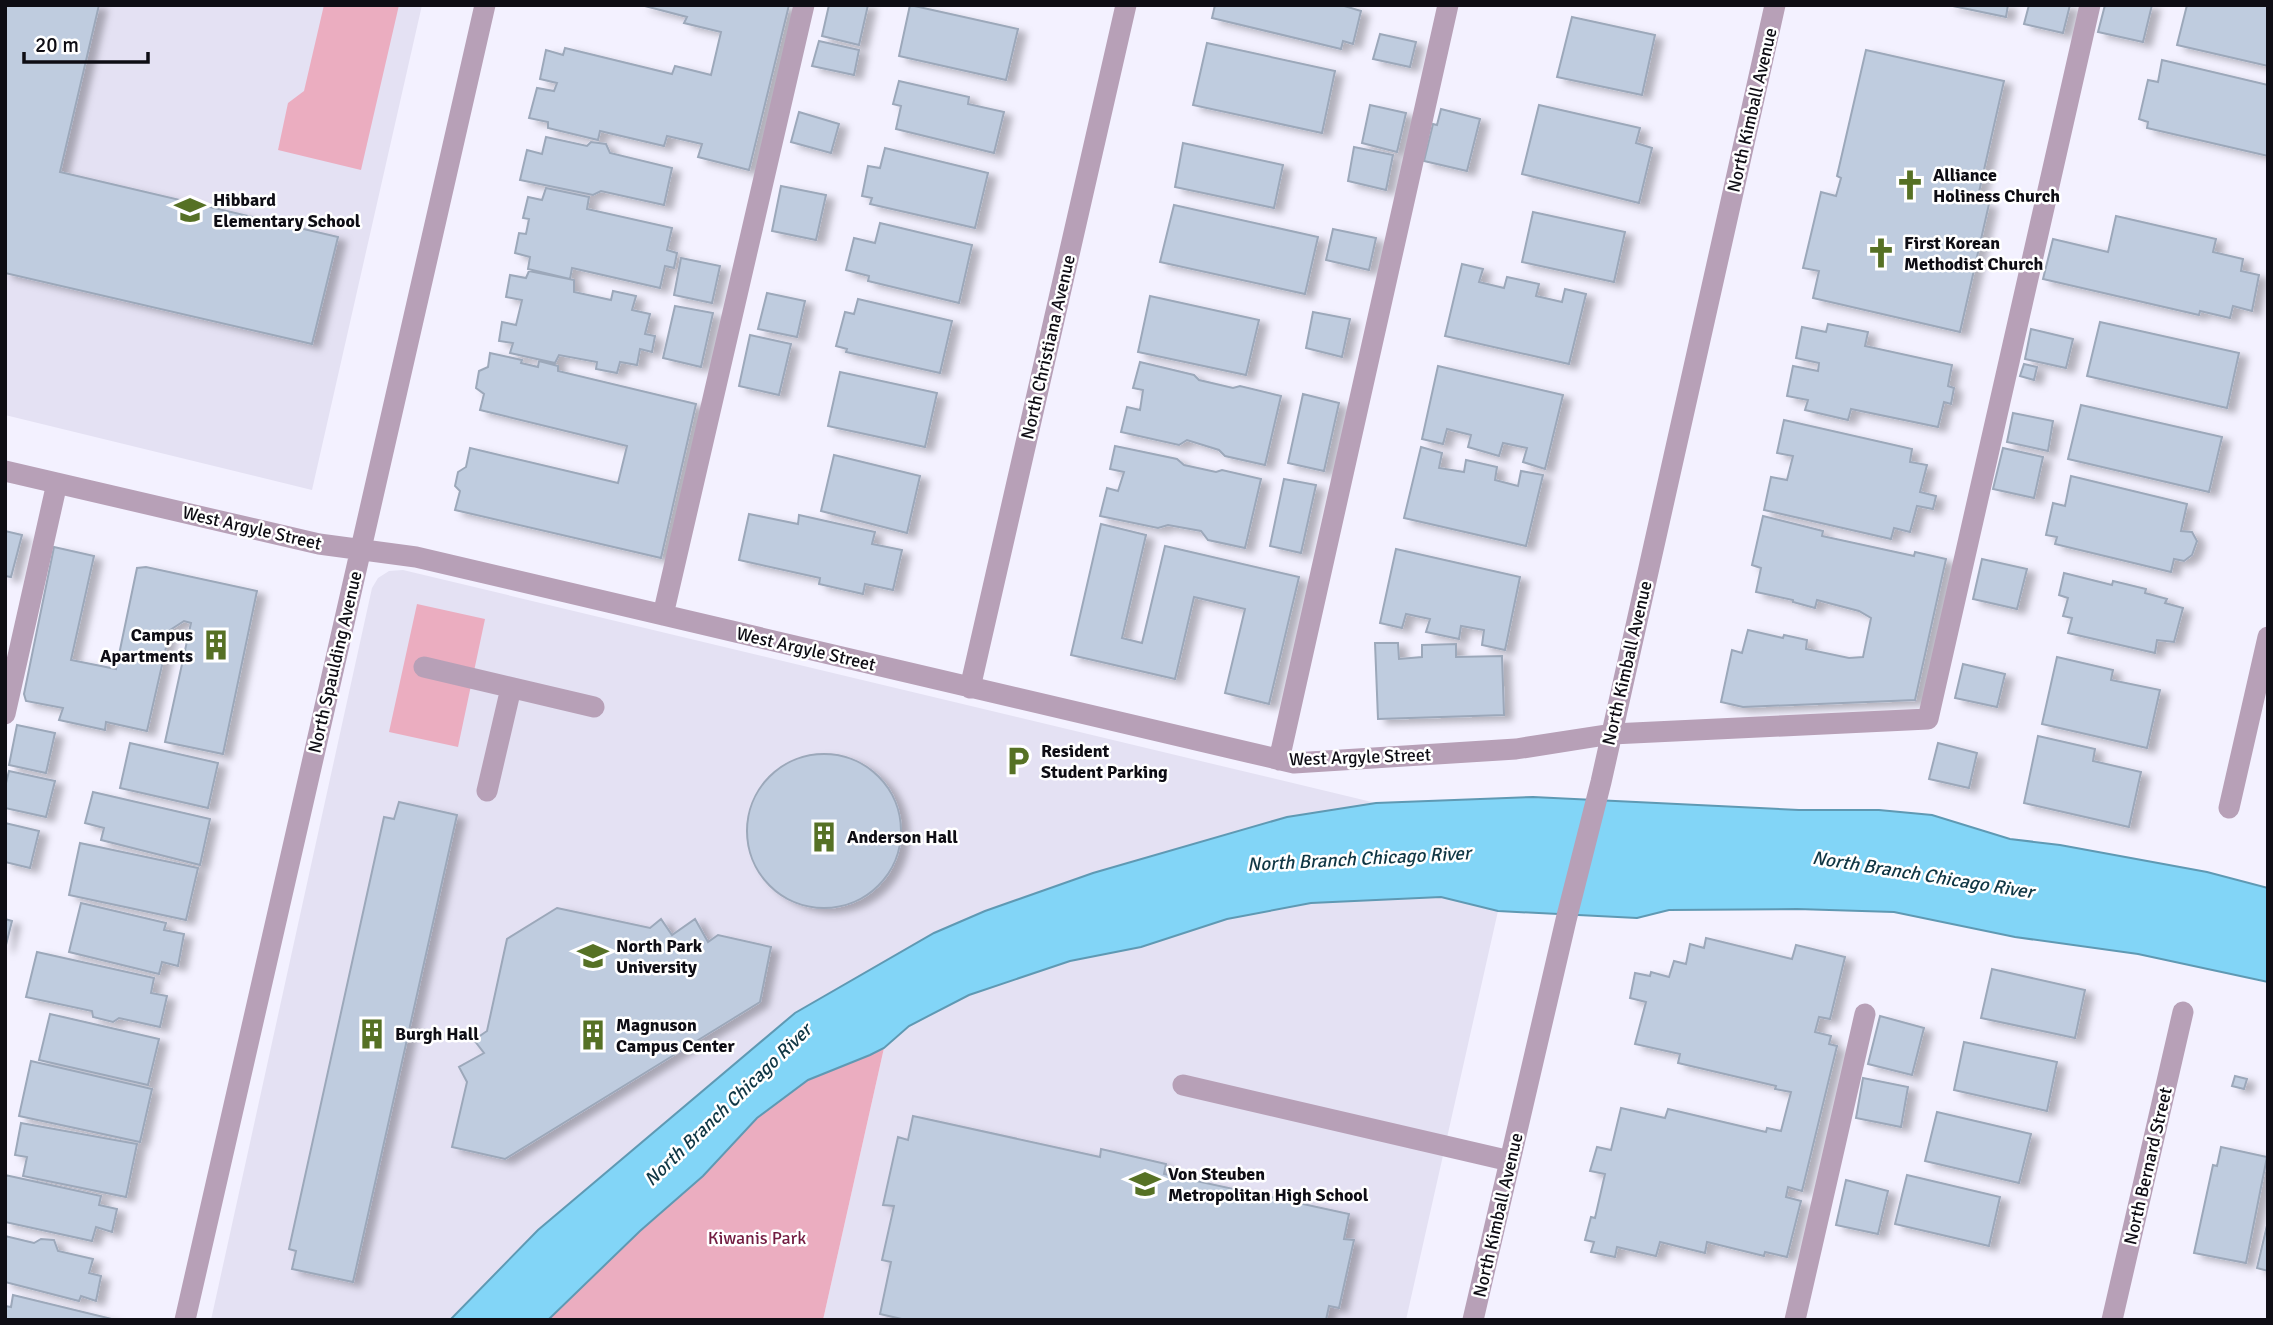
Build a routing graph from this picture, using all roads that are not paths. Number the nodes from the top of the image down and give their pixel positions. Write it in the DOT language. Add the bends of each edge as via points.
graph roads {
  1 [pos="485,5"];
  2 [pos="804,5"];
  3 [pos="1126,5"];
  4 [pos="1448,5"];
  5 [pos="1775,5"];
  6 [pos="2090,5"];
  7 [pos="5,471"];
  8 [pos="57,483"];
  9 [pos="361,549"];
  10 [pos="663,615"];
  11 [pos="2268,637"];
  12 [pos="424,667"];
  13 [pos="511,688"];
  14 [pos="970,688"];
  15 [pos="594,707"];
  16 [pos="5,714"];
  17 [pos="1612,734"];
  18 [pos="1279,760"];
  19 [pos="487,791"];
  20 [pos="2229,808"];
  21 [pos="2183,1012"];
  22 [pos="1866,1014"];
  23 [pos="1183,1085"];
  24 [pos="1510,1161"];
  25 [pos="185,1320"];
  26 [pos="1474,1320"];
  27 [pos="1796,1320"];
  28 [pos="2112,1320"];
  1 -- 9 [label="street, North Spaulding Avenue"];
  2 -- 10 [label="street"];
  3 -- 14 [label="street, North Christiana Avenue"];
  4 -- 18 [label="street"];
  5 -- 17 [label="street, North Kimball Avenue"];
  6 -- 17 [label="street, West Argyle Street" via="1928,719"];
  7 -- 8 [label="street, West Argyle Street"];
  8 -- 9 [label="street, West Argyle Street" via="319,544"];
  8 -- 16 [label="street"];
  9 -- 10 [label="street, West Argyle Street" via="416,556"];
  9 -- 25 [label="street, North Spaulding Avenue"];
  10 -- 14 [label="street, West Argyle Street"];
  11 -- 20 [label="street"];
  12 -- 13 [label="street"];
  13 -- 15 [label="street"];
  13 -- 19 [label="street"];
  14 -- 18 [label="street, West Argyle Street"];
  17 -- 18 [label="street, West Argyle Street" via="1516,749 1294,763"];
  17 -- 24 [label="street, North Kimball Avenue"];
  21 -- 28 [label="street, North Bernard Street"];
  22 -- 27 [label="street"];
  23 -- 24 [label="street"];
  24 -- 26 [label="street, North Kimball Avenue"];
}
